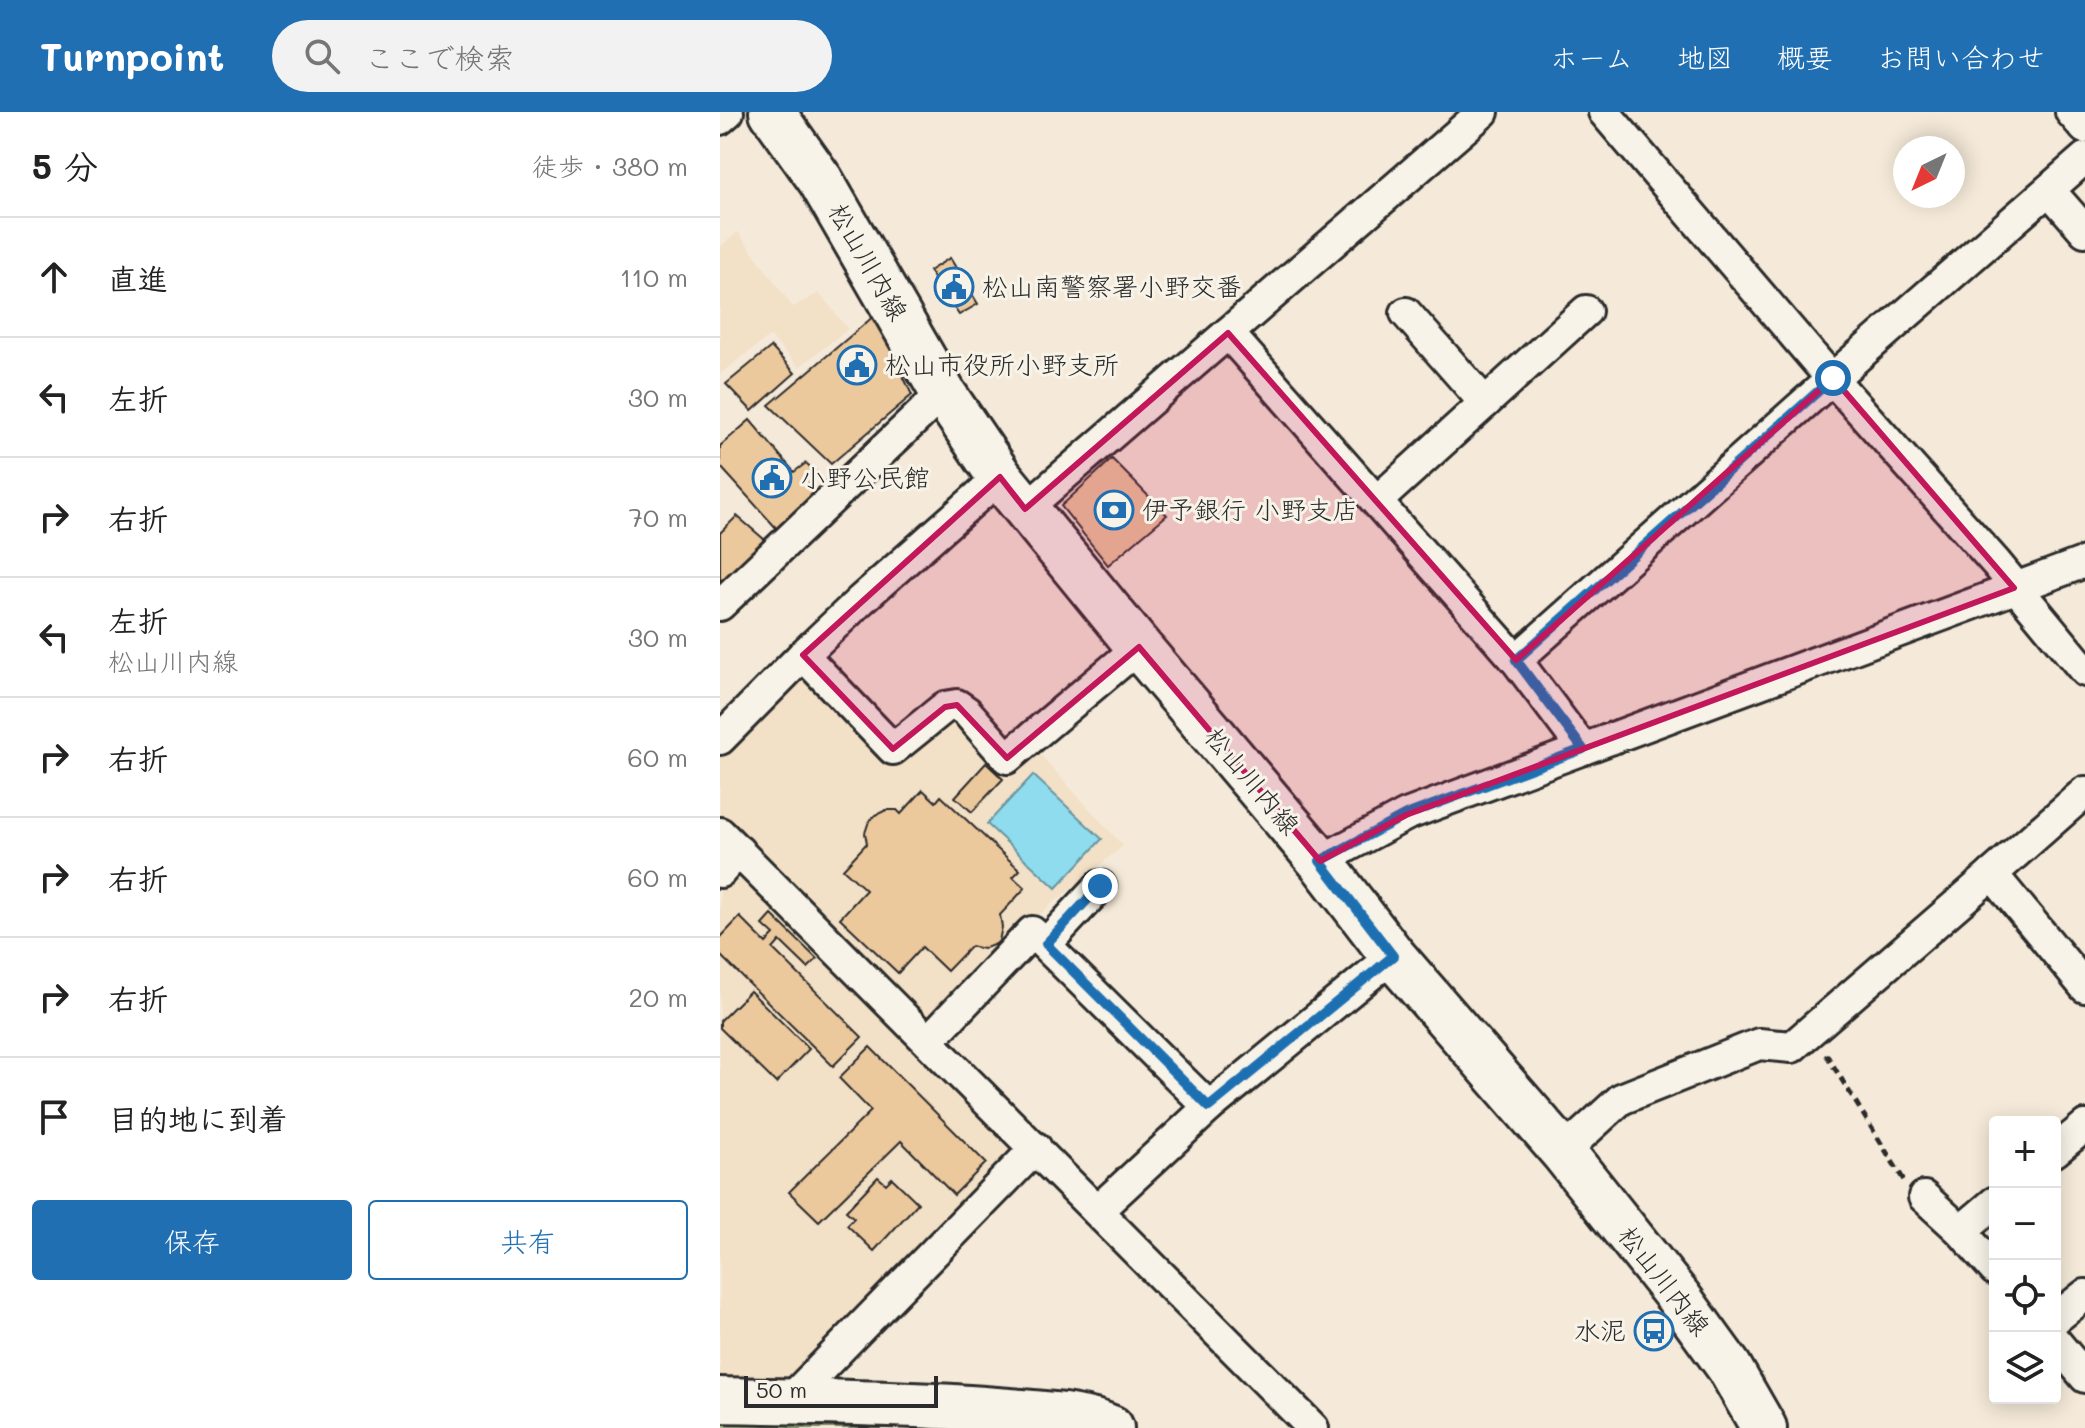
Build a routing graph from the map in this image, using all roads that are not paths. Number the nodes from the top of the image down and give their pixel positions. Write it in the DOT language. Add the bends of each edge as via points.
graph roads {
  1 [pos="728,112"];
  2 [pos="772,112"];
  3 [pos="1604,112"];
  4 [pos="2071,112"];
  5 [pos="1479,113"];
  6 [pos="720,119"];
  7 [pos="2085,128"];
  8 [pos="2085,158"];
  9 [pos="2049,190"];
  10 [pos="2085,231"];
  11 [pos="1586,311"];
  12 [pos="1406,313"];
  13 [pos="1228,333"];
  14 [pos="1833,378"];
  15 [pos="943,393"];
  16 [pos="1485,403"];
  17 [pos="1013,493"];
  18 [pos="1377,501"];
  19 [pos="2085,562"];
  20 [pos="2014,588"];
  21 [pos="720,605"];
  22 [pos="1139,647"];
  23 [pos="803,655"];
  24 [pos="1516,660"];
  25 [pos="2085,671"];
  26 [pos="720,739"];
  27 [pos="1583,749"];
  28 [pos="2085,792"];
  29 [pos="726,852"];
  30 [pos="1320,861"];
  31 [pos="1992,874"];
  32 [pos="1100,886"];
  33 [pos="1046,944"];
  34 [pos="1393,956"];
  35 [pos="2085,987"];
  36 [pos="928,1041"];
  37 [pos="1209,1107"];
  38 [pos="2085,1126"];
  39 [pos="2061,1146"];
  40 [pos="1036,1148"];
  41 [pos="1563,1152"];
  42 [pos="1924,1197"];
  43 [pos="1989,1207"];
  44 [pos="1097,1211"];
  45 [pos="1961,1231"];
  46 [pos="1989,1263"];
  47 [pos="2085,1295"];
  48 [pos="2061,1314"];
  49 [pos="2061,1348"];
  50 [pos="2085,1377"];
  51 [pos="720,1400"];
  52 [pos="789,1401"];
  53 [pos="1111,1428"];
  54 [pos="1313,1428"];
  55 [pos="1764,1428"];
  1 -- 6 [label="street"];
  2 -- 15 [label="main road, 松山川内線" via="821,181"];
  3 -- 14 [label="street"];
  4 -- 7 [label="street"];
  5 -- 13 [label="street"];
  8 -- 9 [label="street"];
  9 -- 10 [label="street"];
  9 -- 14 [label="street"];
  11 -- 16 [label="street"];
  12 -- 16 [label="street"];
  13 -- 17 [label="street"];
  13 -- 18 [label="street"];
  14 -- 20 [label="street"];
  14 -- 24 [label="street"];
  15 -- 17 [label="main road, 松山川内線"];
  15 -- 21 [label="street"];
  16 -- 18 [label="street"];
  17 -- 22 [label="main road, 松山川内線"];
  17 -- 23 [label="street" via="861,600"];
  18 -- 24 [label="street"];
  19 -- 20 [label="street"];
  20 -- 25 [label="street"];
  20 -- 27 [label="street"];
  22 -- 23 [label="street" via="1007,758 957,705 945,707 893,749"];
  22 -- 30 [label="main road, 松山川内線"];
  23 -- 26 [label="street"];
  24 -- 27 [label="street"];
  27 -- 30 [label="street" via="1406,815"];
  28 -- 31 [label="street"];
  29 -- 36 [label="street"];
  30 -- 34 [label="main road, 松山川内線"];
  31 -- 35 [label="street"];
  31 -- 41 [label="street" via="1792,1047 1759,1044 1621,1099"];
  32 -- 33 [label="street"];
  33 -- 36 [label="street" via="1032,932"];
  33 -- 37 [label="street"];
  34 -- 37 [label="street"];
  34 -- 41 [label="main road, 松山川内線"];
  36 -- 40 [label="street"];
  37 -- 44 [label="street"];
  38 -- 39 [label="street"];
  40 -- 44 [label="street"];
  40 -- 52 [label="street"];
  41 -- 55 [label="main road, 松山川内線" via="1721,1355"];
  42 -- 45 [label="street"];
  43 -- 45 [label="street"];
  44 -- 54 [label="street"];
  45 -- 46 [label="street"];
  47 -- 48 [label="street"];
  49 -- 50 [label="street"];
  51 -- 52 [label="main road"];
  52 -- 53 [label="main road" via="1042,1414"];
}
